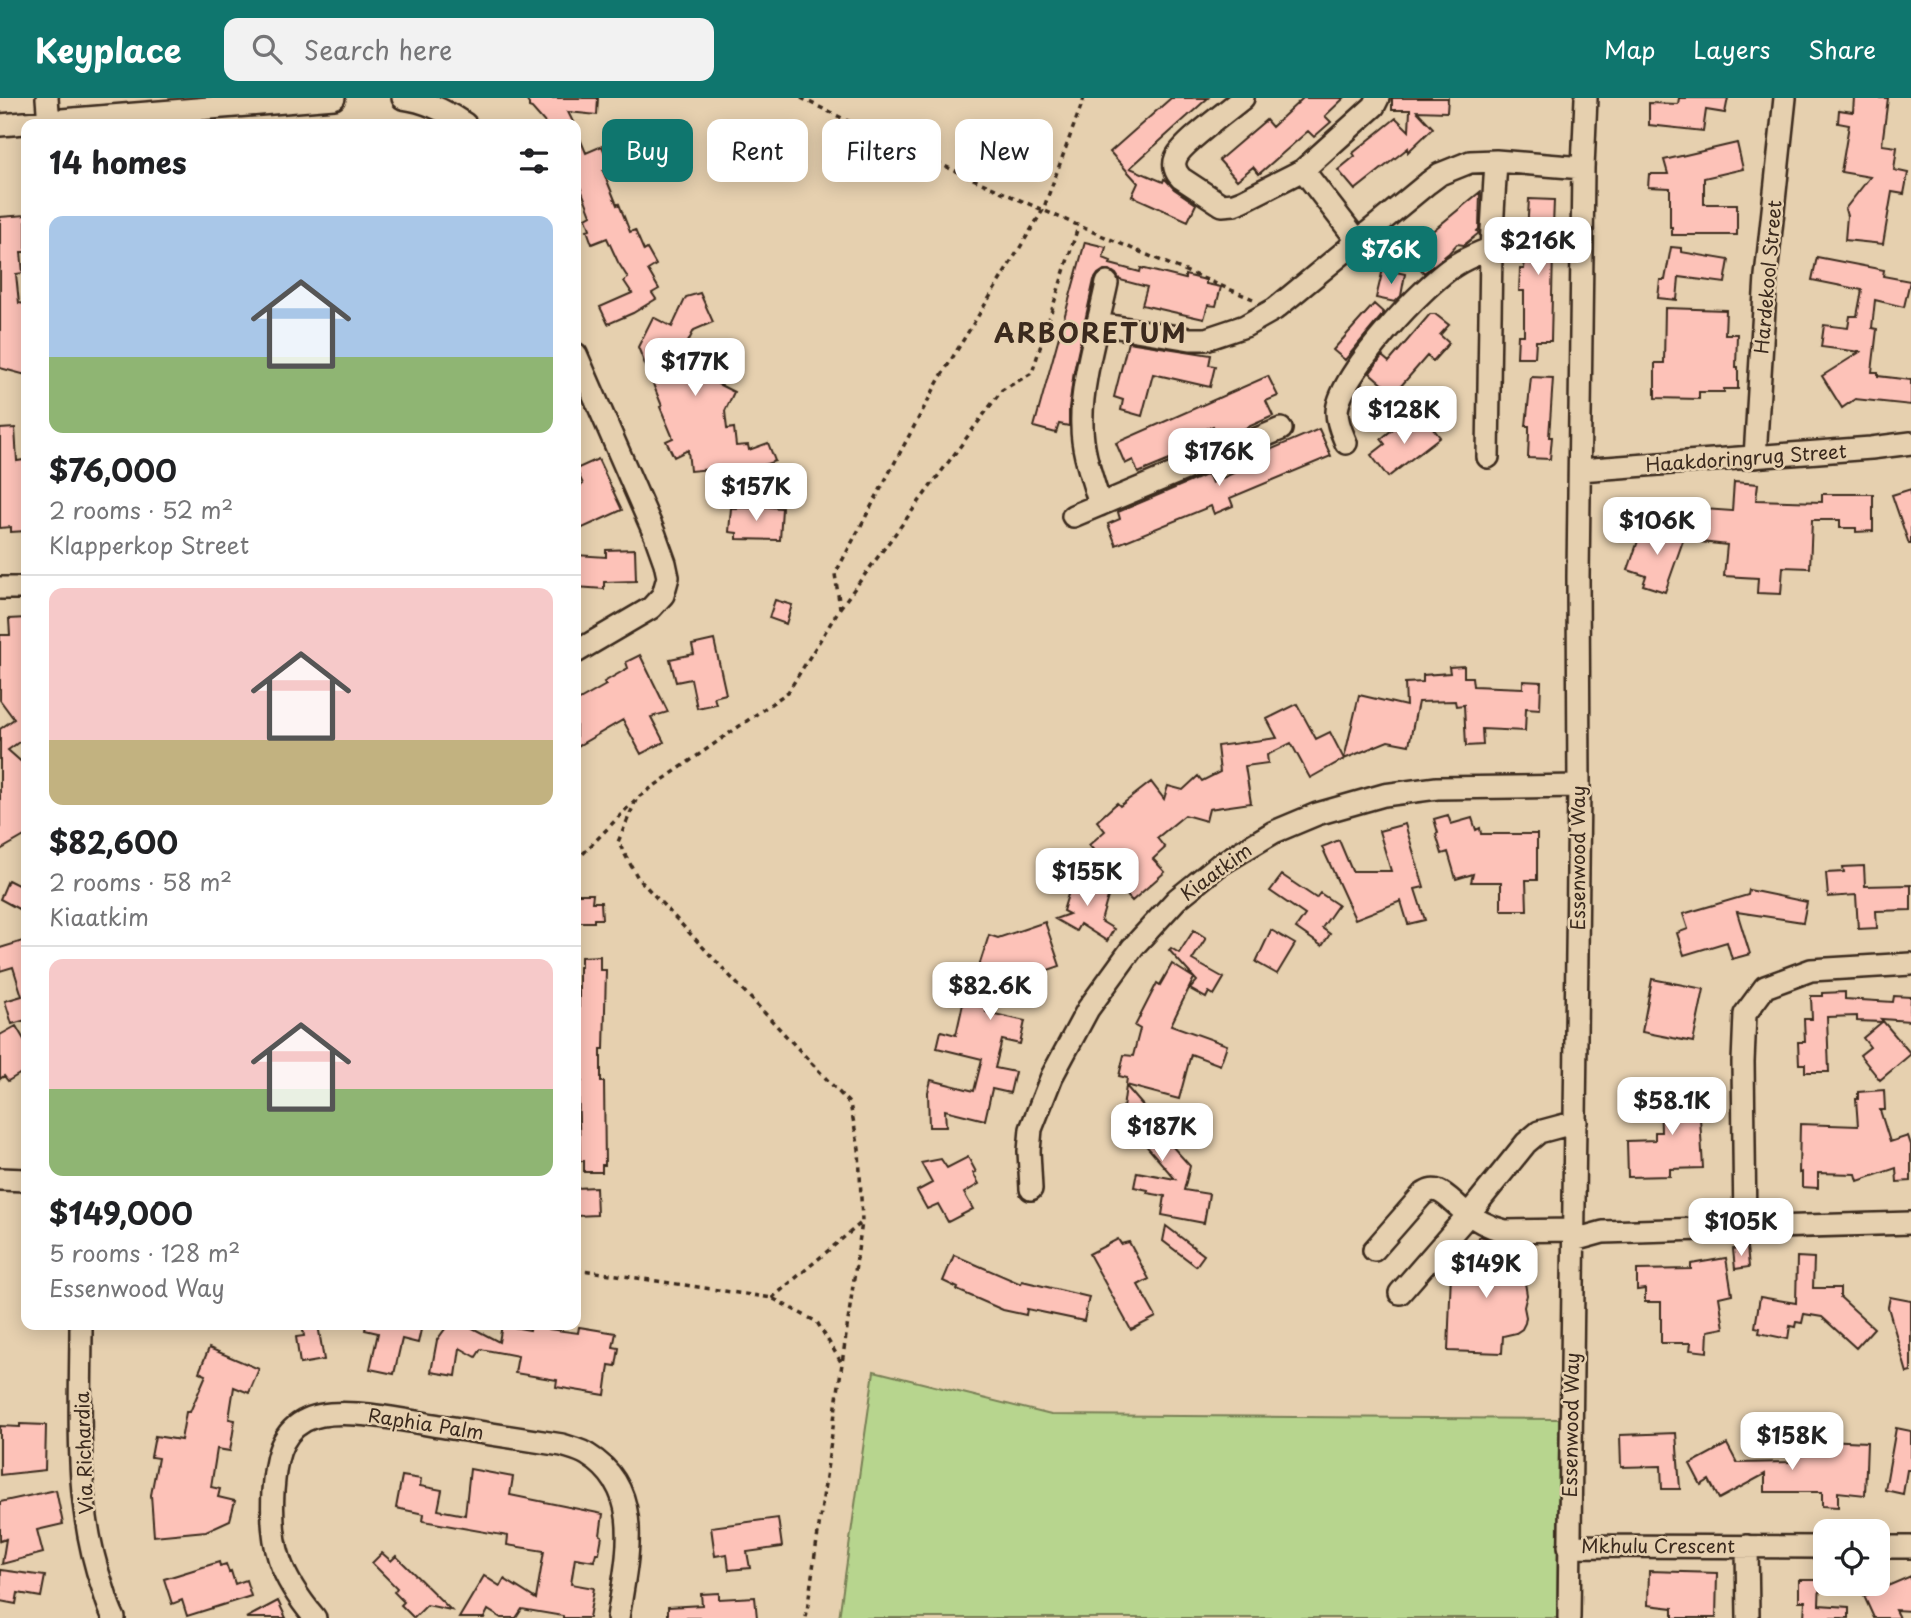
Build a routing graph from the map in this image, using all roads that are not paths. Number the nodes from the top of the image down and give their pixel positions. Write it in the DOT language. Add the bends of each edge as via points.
graph roads {
  1 [pos="47,98"];
  2 [pos="334,98"];
  3 [pos="403,98"];
  4 [pos="1243,98"];
  5 [pos="1378,98"];
  6 [pos="1586,98"];
  7 [pos="1785,98"];
  8 [pos="206,116"];
  9 [pos="49,119"];
  10 [pos="139,119"];
  11 [pos="457,119"];
  12 [pos="21,124"];
  13 [pos="0,125"];
  14 [pos="1496,161"];
  15 [pos="1583,168"];
  16 [pos="1303,170"];
  17 [pos="1357,240"];
  18 [pos="1491,248"];
  19 [pos="1107,284"];
  20 [pos="1099,324"];
  21 [pos="581,365"];
  22 [pos="1282,429"];
  23 [pos="1346,443"];
  24 [pos="1911,443"];
  25 [pos="1488,457"];
  26 [pos="1755,457"];
  27 [pos="1580,470"];
  28 [pos="1100,505"];
  29 [pos="1073,516"];
  30 [pos="0,588"];
  31 [pos="21,588"];
  32 [pos="581,649"];
  33 [pos="1579,786"];
  34 [pos="1911,964"];
  35 [pos="1576,1122"];
  36 [pos="0,1179"];
  37 [pos="21,1180"];
  38 [pos="1031,1189"];
  39 [pos="1468,1214"];
  40 [pos="1911,1223"];
  41 [pos="1745,1228"];
  42 [pos="1575,1235"];
  43 [pos="1374,1250"];
  44 [pos="1400,1293"];
  45 [pos="81,1330"];
  46 [pos="1569,1546"];
  47 [pos="1747,1546"];
  48 [pos="1813,1547"];
  49 [pos="1890,1547"];
  50 [pos="1911,1547"];
  51 [pos="109,1616"];
  52 [pos="315,1618"];
  53 [pos="618,1618"];
  54 [pos="1569,1618"];
  55 [pos="1748,1618"];
  1 -- 9 [label="street"];
  2 -- 8 [label="street"];
  3 -- 11 [label="street" via="429,104"];
  4 -- 16 [label="street" via="1181,149 1174,161 1176,173 1217,203 1228,205"];
  5 -- 16 [label="street"];
  6 -- 15 [label="street, Essenwood Way"];
  7 -- 26 [label="street, Hardekool Street" via="1766,276"];
  8 -- 10 [label="street"];
  12 -- 13 [label="street"];
  14 -- 15 [label="street"];
  14 -- 17 [label="street" via="1470,162 1440,174"];
  14 -- 18 [label="street"];
  15 -- 27 [label="street, Essenwood Way"];
  16 -- 17 [label="street"];
  17 -- 20 [label="street" via="1275,309 1245,326 1206,339"];
  18 -- 23 [label="street" via="1434,281 1360,365 1345,386 1337,411"];
  18 -- 25 [label="street"];
  19 -- 20 [label="street"];
  20 -- 28 [label="street" via="1084,389 1082,429"];
  21 -- 32 [label="street" via="656,536 668,577 663,596 652,608"];
  22 -- 28 [label="street"];
  24 -- 26 [label="street, Haakdoringrug Street"];
  26 -- 27 [label="street, Haakdoringrug Street"];
  27 -- 33 [label="street, Essenwood Way"];
  28 -- 29 [label="street"];
  30 -- 31 [label="street"];
  33 -- 35 [label="street, Essenwood Way"];
  33 -- 38 [label="street, Kiaatkim" via="1437,788 1384,794 1274,832 1219,865 1177,899 1133,947 1088,1009 1052,1076 1031,1129"];
  34 -- 41 [label="street" via="1811,970 1765,987 1745,1014"];
  35 -- 39 [label="street" via="1539,1132 1526,1143"];
  35 -- 42 [label="street, Essenwood Way"];
  36 -- 37 [label="street"];
  39 -- 42 [label="street" via="1505,1231"];
  39 -- 43 [label="street" via="1441,1192 1430,1190"];
  39 -- 44 [label="street"];
  40 -- 41 [label="street"];
  41 -- 42 [label="street"];
  42 -- 46 [label="street, Essenwood Way"];
  45 -- 51 [label="street, Via Richardia" via="82,1481 89,1538"];
  46 -- 47 [label="street, Mkhulu Crescent"];
  46 -- 54 [label="street, Essenwood Way"];
  47 -- 48 [label="street, Mkhulu Crescent"];
  47 -- 55 [label="street, Mkhulu Crescent"];
  49 -- 50 [label="street"];
  52 -- 53 [label="street, Raphia Palm" via="279,1564 272,1518 278,1454 283,1440 303,1421 319,1415 359,1414 562,1445 586,1453 604,1467 623,1499 628,1518"];
}
